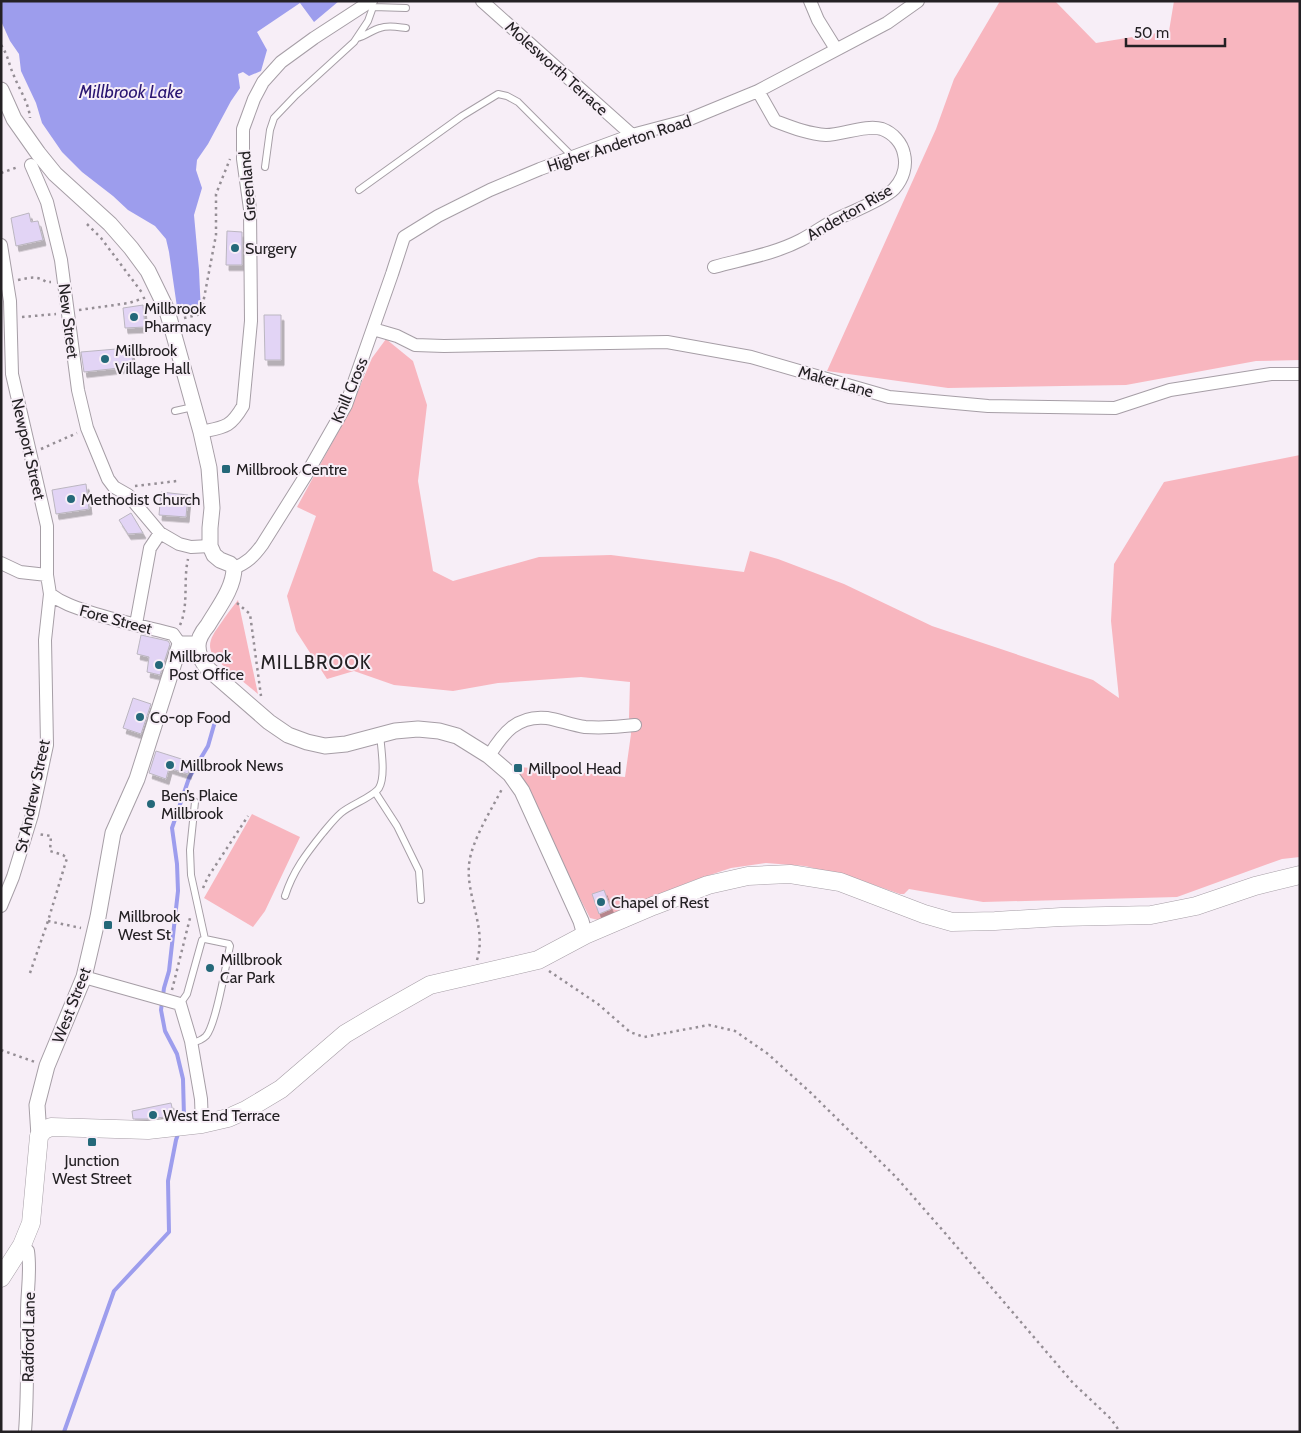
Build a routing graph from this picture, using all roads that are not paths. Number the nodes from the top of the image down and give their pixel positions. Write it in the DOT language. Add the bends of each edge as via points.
graph roads {
  1 [pos="482,1"];
  2 [pos="810,1"];
  3 [pos="918,1"];
  4 [pos="371,3"];
  5 [pos="406,8"];
  6 [pos="406,28"];
  7 [pos="357,38"];
  8 [pos="836,49"];
  9 [pos="1,90"];
  10 [pos="758,91"];
  11 [pos="632,135"];
  12 [pos="573,157"];
  13 [pos="27,165"];
  14 [pos="265,167"];
  15 [pos="359,190"];
  16 [pos="1,245"];
  17 [pos="714,267"];
  18 [pos="373,329"];
  19 [pos="1300,374"];
  20 [pos="194,407"];
  21 [pos="175,411"];
  22 [pos="201,432"];
  23 [pos="160,533"];
  24 [pos="210,546"];
  25 [pos="1,563"];
  26 [pos="234,568"];
  27 [pos="47,575"];
  28 [pos="50,594"];
  29 [pos="136,624"];
  30 [pos="176,639"];
  31 [pos="198,644"];
  32 [pos="635,725"];
  33 [pos="380,734"];
  34 [pos="489,756"];
  35 [pos="375,792"];
  36 [pos="195,802"];
  37 [pos="1300,876"];
  38 [pos="285,896"];
  39 [pos="421,900"];
  40 [pos="1,906"];
  41 [pos="585,934"];
  42 [pos="205,938"];
  43 [pos="84,977"];
  44 [pos="175,1003"];
  45 [pos="192,1043"];
  46 [pos="187,1126"];
  47 [pos="39,1136"];
  48 [pos="22,1245"];
  49 [pos="1,1278"];
  50 [pos="25,1432"];
  1 -- 11 [label="street, Molesworth Terrace"];
  2 -- 8 [label="street"];
  3 -- 8 [label="street, Higher Anderton Road" via="888,23"];
  4 -- 5 [label="lane"];
  4 -- 7 [label="lane" via="368,21"];
  4 -- 22 [label="street, Greenland" via="281,62 263,82 254,99 243,129 243,159 250,209 251,321 243,406 225,427"];
  6 -- 7 [label="lane" via="381,27"];
  7 -- 14 [label="lane" via="274,118"];
  8 -- 10 [label="street, Higher Anderton Road"];
  9 -- 20 [label="street" via="14,119 38,154 110,224 148,271 152,295 166,308"];
  10 -- 11 [label="street, Higher Anderton Road" via="686,121"];
  10 -- 17 [label="street, Anderton Rise" via="774,121 800,131 827,135 882,129 894,136 903,147 906,160 903,176 894,190 800,240"];
  11 -- 12 [label="street, Higher Anderton Road"];
  12 -- 15 [label="lane" via="518,102 498,94"];
  12 -- 18 [label="street, Higher Anderton Road" via="490,190 404,237"];
  13 -- 23 [label="street, New Street" via="56,212 78,390 87,428 108,479 128,495"];
  16 -- 27 [label="street, Newport Street" via="10,301 12,374 47,526"];
  18 -- 19 [label="street, Maker Lane" via="415,345 667,342 751,357 889,397 988,406 1115,408 1170,390 1271,374"];
  18 -- 26 [label="street, Knill Cross" via="346,405 306,476 255,555"];
  20 -- 21 [label="lane"];
  20 -- 22 [label="street"];
  22 -- 24 [label="street" via="209,468"];
  23 -- 24 [label="street" via="179,544"];
  23 -- 29 [label="street" via="150,548"];
  24 -- 26 [label="street" via="214,556"];
  25 -- 27 [label="street" via="20,572"];
  26 -- 31 [label="street" via="234,578"];
  27 -- 28 [label="street, Newport Street"];
  28 -- 29 [label="street, Fore Street" via="74,607"];
  28 -- 40 [label="street, St Andrew Street" via="45,640 47,745 32,815"];
  29 -- 30 [label="street, Fore Street"];
  30 -- 31 [label="street"];
  30 -- 43 [label="street, West Street" via="136,779 113,834"];
  31 -- 33 [label="street" via="200,657 207,668 288,735 325,746 346,744"];
  32 -- 34 [label="street" via="584,727 532,718 508,730"];
  33 -- 34 [label="street" via="395,730 439,731 456,736"];
  33 -- 35 [label="lane" via="382,780"];
  34 -- 41 [label="street" via="510,774 522,791"];
  35 -- 38 [label="lane" via="340,814 332,823 296,868"];
  35 -- 39 [label="lane" via="397,826 418,871"];
  36 -- 42 [label="lane" via="190,875"];
  37 -- 41 [label="main road" via="1255,886 1196,906 1152,915 961,922 924,914 840,882 790,874 748,876 708,885"];
  41 -- 46 [label="main road" via="538,960 430,985 345,1034 281,1090 228,1118"];
  42 -- 44 [label="lane" via="200,943 187,994"];
  42 -- 45 [label="lane" via="226,942 230,946 211,1028 206,1036"];
  43 -- 44 [label="street"];
  43 -- 47 [label="street, West Street" via="47,1066 37,1105"];
  44 -- 45 [label="street"];
  45 -- 46 [label="street" via="201,1099"];
  46 -- 47 [label="main road" via="148,1130 51,1127"];
  47 -- 48 [label="main road, West Street" via="31,1223"];
  48 -- 49 [label="main road, West Street"];
  48 -- 50 [label="street, Radford Lane" via="28,1251 30,1267"];
}
